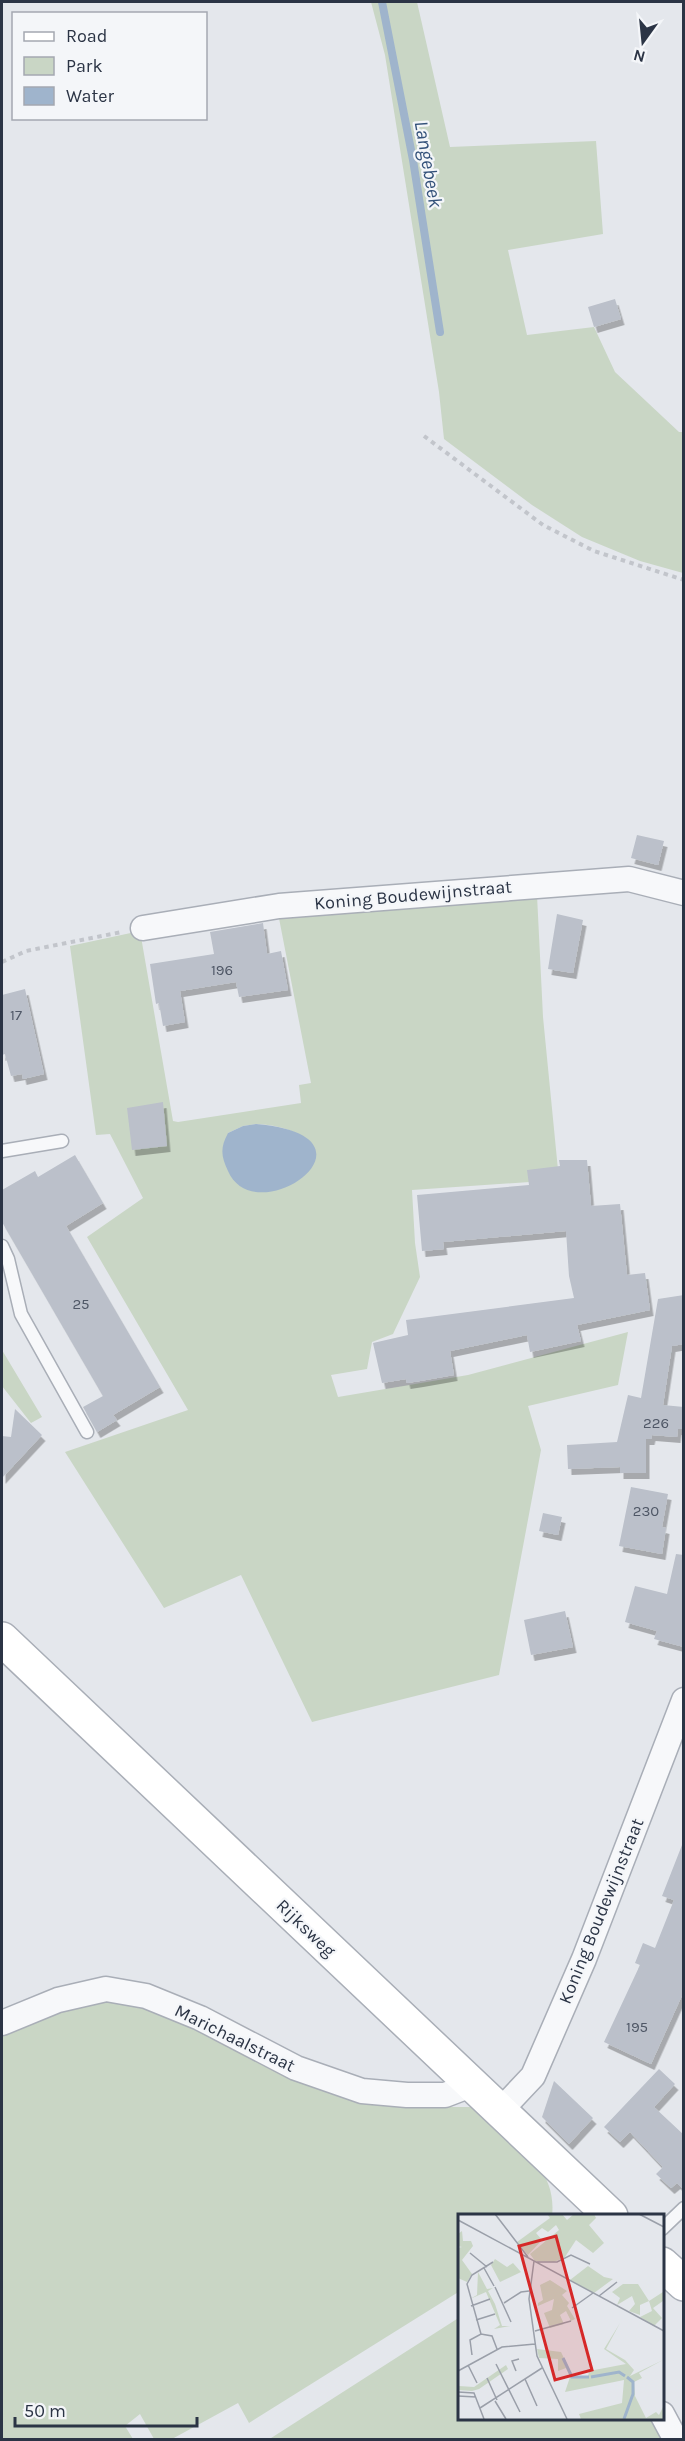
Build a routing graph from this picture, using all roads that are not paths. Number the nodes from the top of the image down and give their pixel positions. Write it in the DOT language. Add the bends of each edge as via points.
graph roads {
  1 [pos="684,893"];
  2 [pos="143,928"];
  3 [pos="62,1141"];
  4 [pos="2,1151"];
  5 [pos="2,1246"];
  6 [pos="87,1432"];
  7 [pos="2,1640"];
  8 [pos="684,1700"];
  9 [pos="2,2022"];
  10 [pos="471,2085"];
  11 [pos="500,2111"];
  12 [pos="684,2208"];
  13 [pos="598,2211"];
  14 [pos="664,2228"];
  15 [pos="664,2265"];
  16 [pos="684,2284"];
  17 [pos="664,2416"];
  18 [pos="676,2439"];
  1 -- 2 [label="street, Koning Boudewijnstraat" via="629,879 279,906"];
  3 -- 4 [label="lane"];
  5 -- 6 [label="lane" via="21,1314"];
  7 -- 10 [label="main road, Rijksweg"];
  8 -- 11 [label="street, Koning Boudewijnstraat" via="584,1959 534,2076"];
  9 -- 10 [label="street, Marichaalstraat" via="58,2000 106,1989 146,1996 200,2018 296,2068 362,2091 445,2095"];
  10 -- 11 [label="main road, Rijksweg"];
  11 -- 13 [label="main road, Rijksweg"];
  12 -- 14 [label="lane"];
  15 -- 16 [label="main road"];
  17 -- 18 [label="street"];
}
